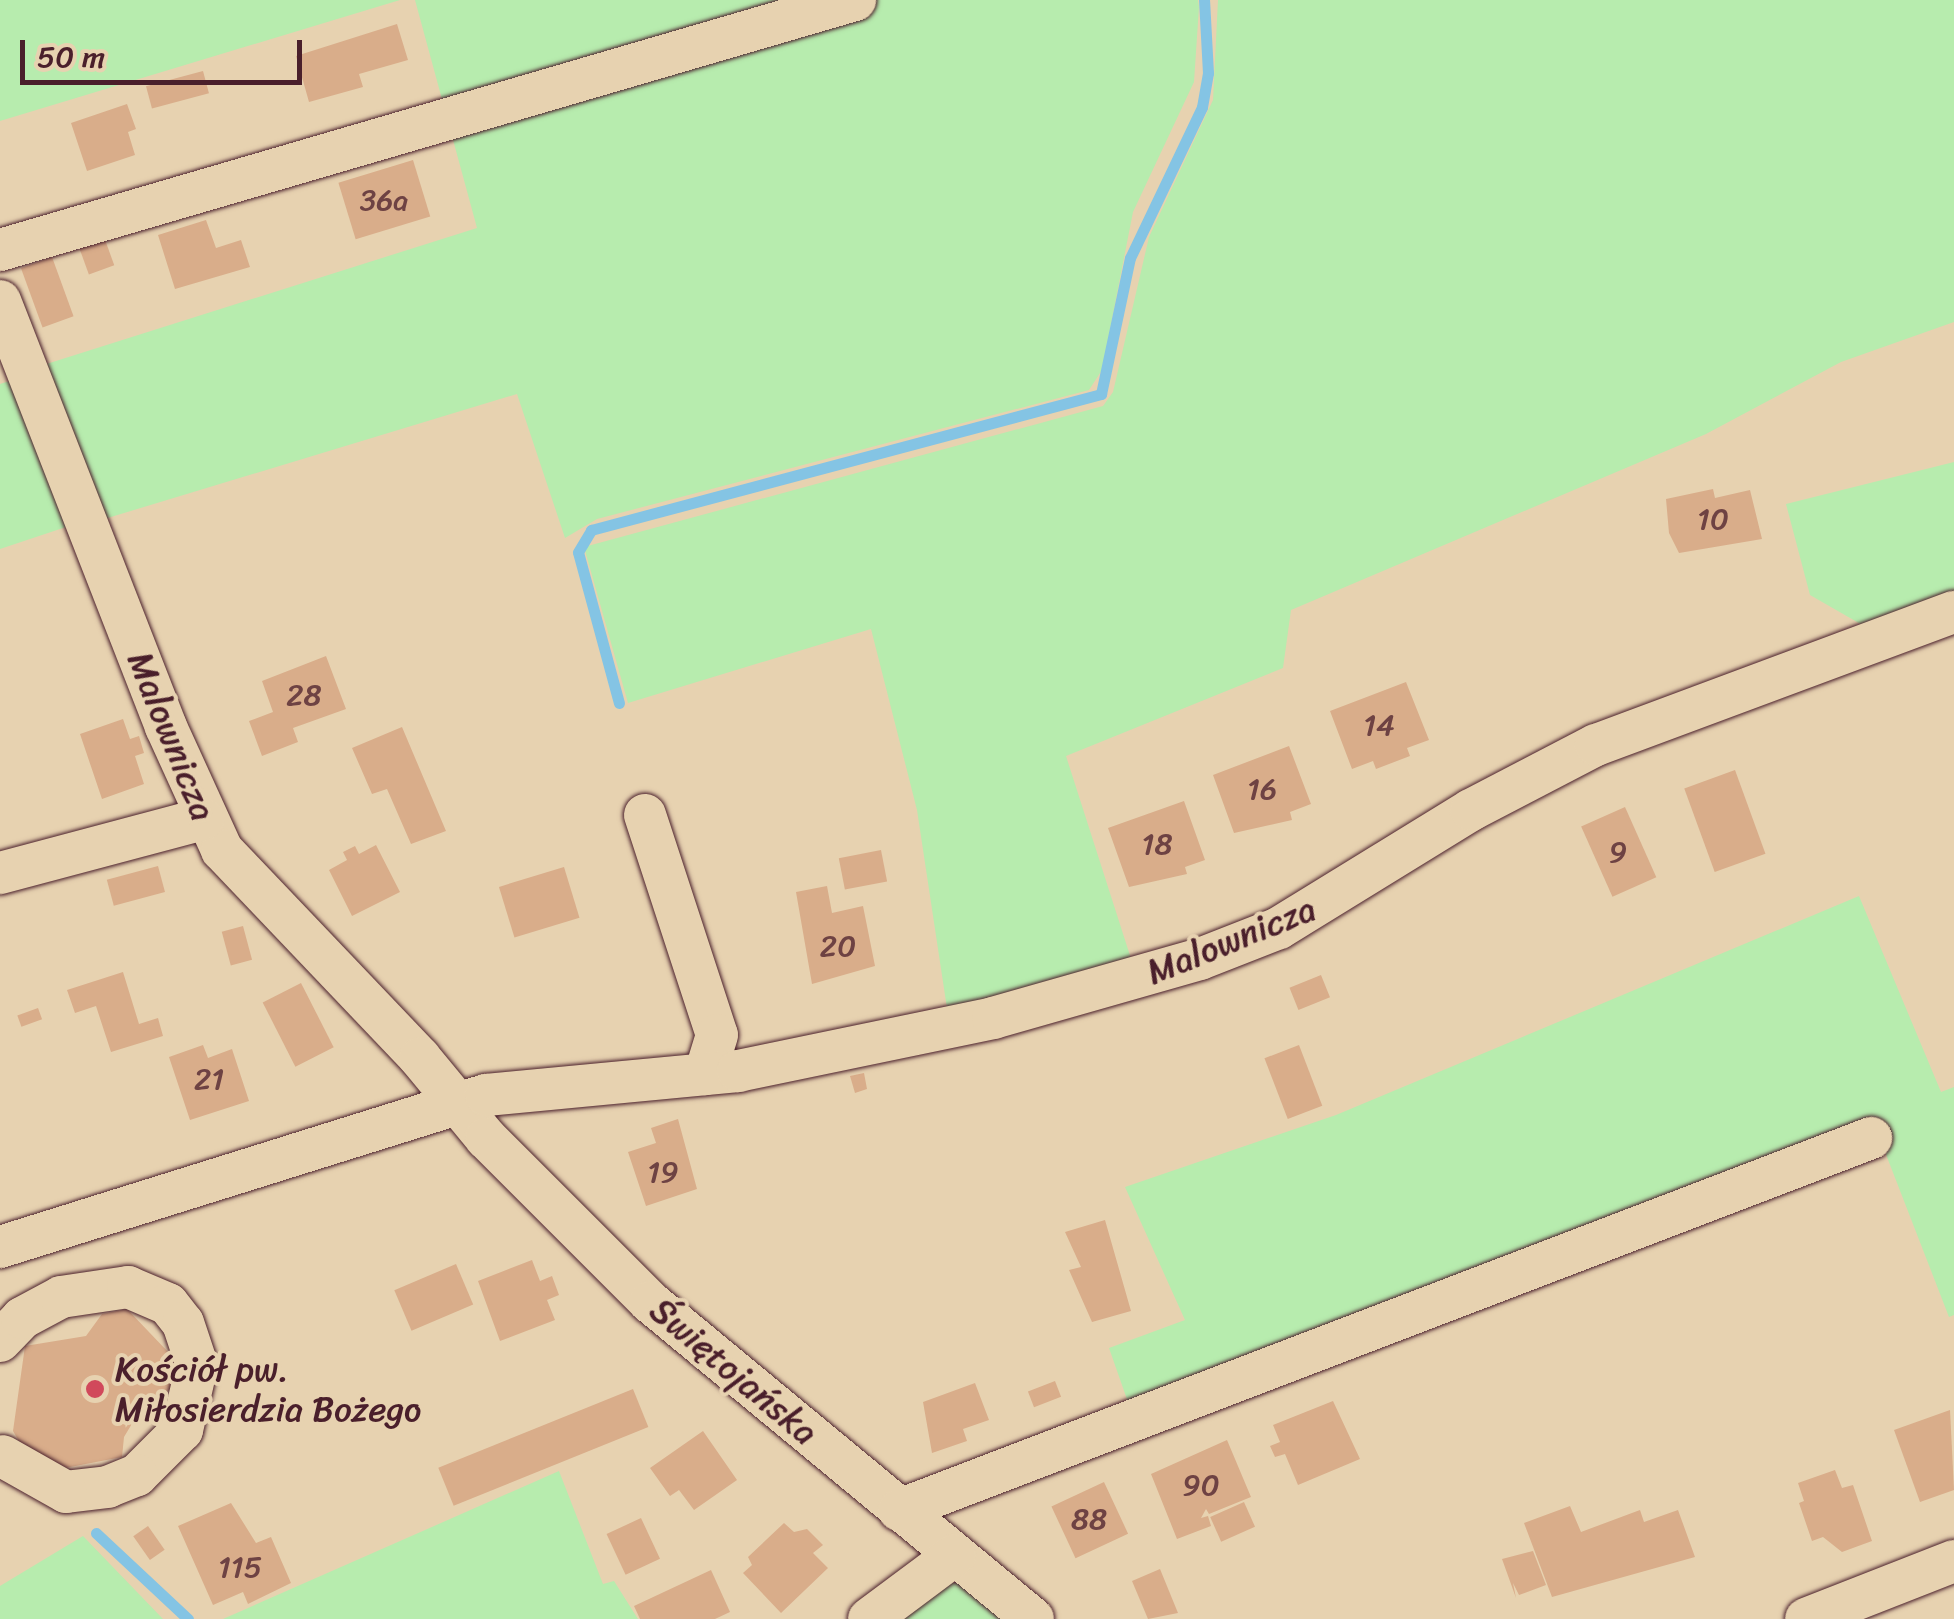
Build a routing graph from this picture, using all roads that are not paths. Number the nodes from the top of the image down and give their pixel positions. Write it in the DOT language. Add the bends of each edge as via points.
graph roads {
  1 [pos="855,0"];
  2 [pos="0,250"];
  3 [pos="0,301"];
  4 [pos="1954,612"];
  5 [pos="645,815"];
  6 [pos="204,819"];
  7 [pos="0,873"];
  8 [pos="705,1074"];
  9 [pos="454,1104"];
  10 [pos="1871,1138"];
  11 [pos="0,1247"];
  12 [pos="0,1340"];
  13 [pos="1,1456"];
  14 [pos="900,1510"];
  15 [pos="954,1555"];
  16 [pos="1954,1561"];
  17 [pos="869,1619"];
  18 [pos="1033,1619"];
  19 [pos="1806,1619"];
  1 -- 2 [label="street"];
  3 -- 6 [label="street, Malownicza"];
  4 -- 8 [label="street, Malownicza" via="1596,744 1471,810 1278,928 1200,960 994,1018"];
  5 -- 8 [label="street" via="717,1035"];
  6 -- 7 [label="street"];
  6 -- 9 [label="street, Malownicza" via="237,868 420,1058"];
  8 -- 9 [label="street, Malownicza" via="536,1086"];
  9 -- 11 [label="street, Malownicza"];
  9 -- 14 [label="street, Świętojańska" via="650,1302"];
  10 -- 14 [label="street"];
  12 -- 13 [label="street" via="22,1318 62,1296 128,1287 168,1304 183,1322 197,1365 182,1430 137,1476 66,1492"];
  14 -- 15 [label="street, Świętojańska"];
  15 -- 17 [label="street"];
  15 -- 18 [label="street, Świętojańska"];
  16 -- 19 [label="street"];
}
